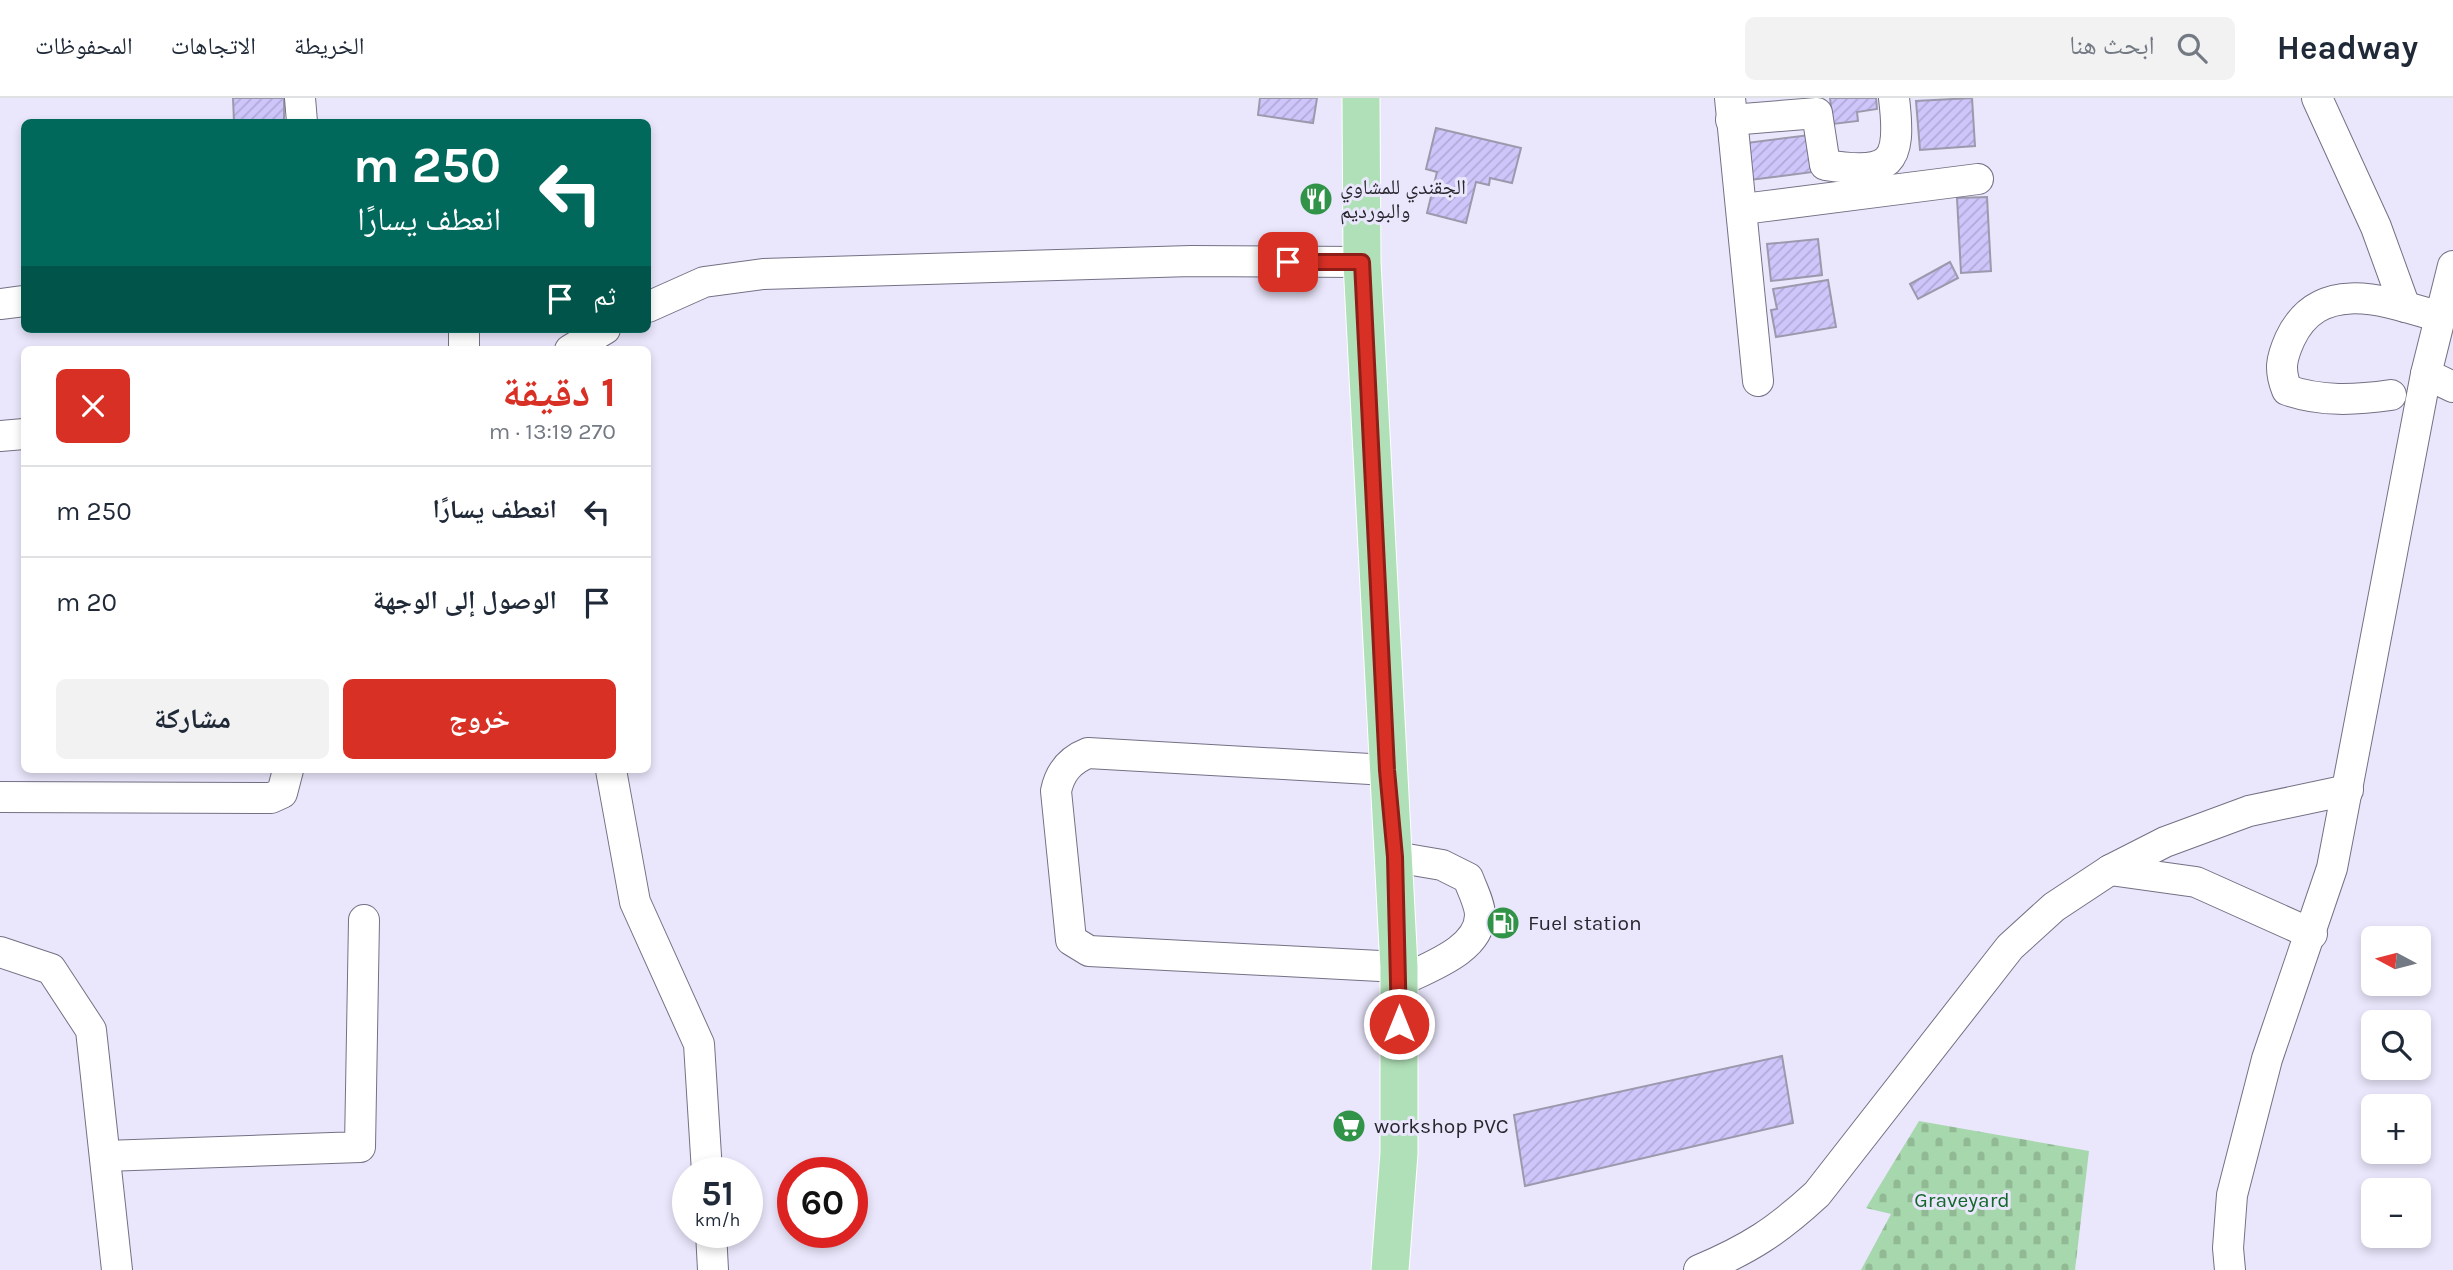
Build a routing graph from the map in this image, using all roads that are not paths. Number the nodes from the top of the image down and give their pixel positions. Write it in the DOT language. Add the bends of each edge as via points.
graph roads {
  1 [pos="300,98"];
  2 [pos="1361,98"];
  3 [pos="1894,98"];
  4 [pos="2316,98"];
  5 [pos="1730,109"];
  6 [pos="302,119"];
  7 [pos="1978,179"];
  8 [pos="1743,209"];
  9 [pos="1362,262"];
  10 [pos="2453,266"];
  11 [pos="21,301"];
  12 [pos="0,304"];
  13 [pos="651,306"];
  14 [pos="2405,307"];
  15 [pos="2440,317"];
  16 [pos="598,333"];
  17 [pos="577,346"];
  18 [pos="2426,374"];
  19 [pos="1758,380"];
  20 [pos="2453,387"];
  21 [pos="2391,396"];
  22 [pos="21,434"];
  23 [pos="0,436"];
  24 [pos="1387,770"];
  25 [pos="288,773"];
  26 [pos="612,773"];
  27 [pos="2348,790"];
  28 [pos="0,797"];
  29 [pos="1395,857"];
  30 [pos="2110,870"];
  31 [pos="364,920"];
  32 [pos="2312,934"];
  33 [pos="0,952"];
  34 [pos="1399,974"];
  35 [pos="105,1156"];
  36 [pos="706,1157"];
  37 [pos="712,1248"];
  38 [pos="117,1270"];
  39 [pos="713,1270"];
  40 [pos="1390,1270"];
  41 [pos="1699,1270"];
  42 [pos="2230,1270"];
  1 -- 6 [label="street"];
  2 -- 9 [label="main road"];
  3 -- 5 [label="street" via="1899,134 1895,147 1883,164 1856,171 1825,165 1817,113"];
  4 -- 14 [label="street" via="2376,227"];
  5 -- 8 [label="street"];
  7 -- 8 [label="street"];
  8 -- 19 [label="street"];
  9 -- 13 [label="street" via="1191,261 763,274 704,282"];
  9 -- 24 [label="main road"];
  10 -- 15 [label="street"];
  11 -- 12 [label="street"];
  14 -- 15 [label="street"];
  14 -- 21 [label="street" via="2371,298 2335,299 2313,310 2296,327 2281,357 2280,372 2287,390 2337,400"];
  15 -- 18 [label="street"];
  16 -- 17 [label="street"];
  18 -- 20 [label="street"];
  18 -- 27 [label="street"];
  22 -- 23 [label="street"];
  24 -- 29 [label="main road"];
  24 -- 34 [label="street" via="1088,753 1063,771 1056,791 1071,940 1080,948"];
  25 -- 28 [label="street" via="282,793 271,797"];
  26 -- 36 [label="street" via="635,902 698,1036"];
  27 -- 30 [label="street" via="2249,811 2165,842"];
  27 -- 32 [label="street" via="2332,869"];
  29 -- 34 [label="main road"];
  29 -- 34 [label="street" via="1443,865 1468,878 1480,913 1477,932 1464,945"];
  30 -- 32 [label="street" via="2196,882"];
  30 -- 41 [label="street" via="2054,907 2010,947 1817,1194 1779,1230"];
  31 -- 35 [label="street" via="360,1147"];
  32 -- 42 [label="street" via="2267,1059 2232,1195"];
  33 -- 35 [label="street" via="51,969 87,1021"];
  34 -- 40 [label="main road" via="1399,1153"];
  35 -- 38 [label="street"];
  37 -- 39 [label="street"];
}
